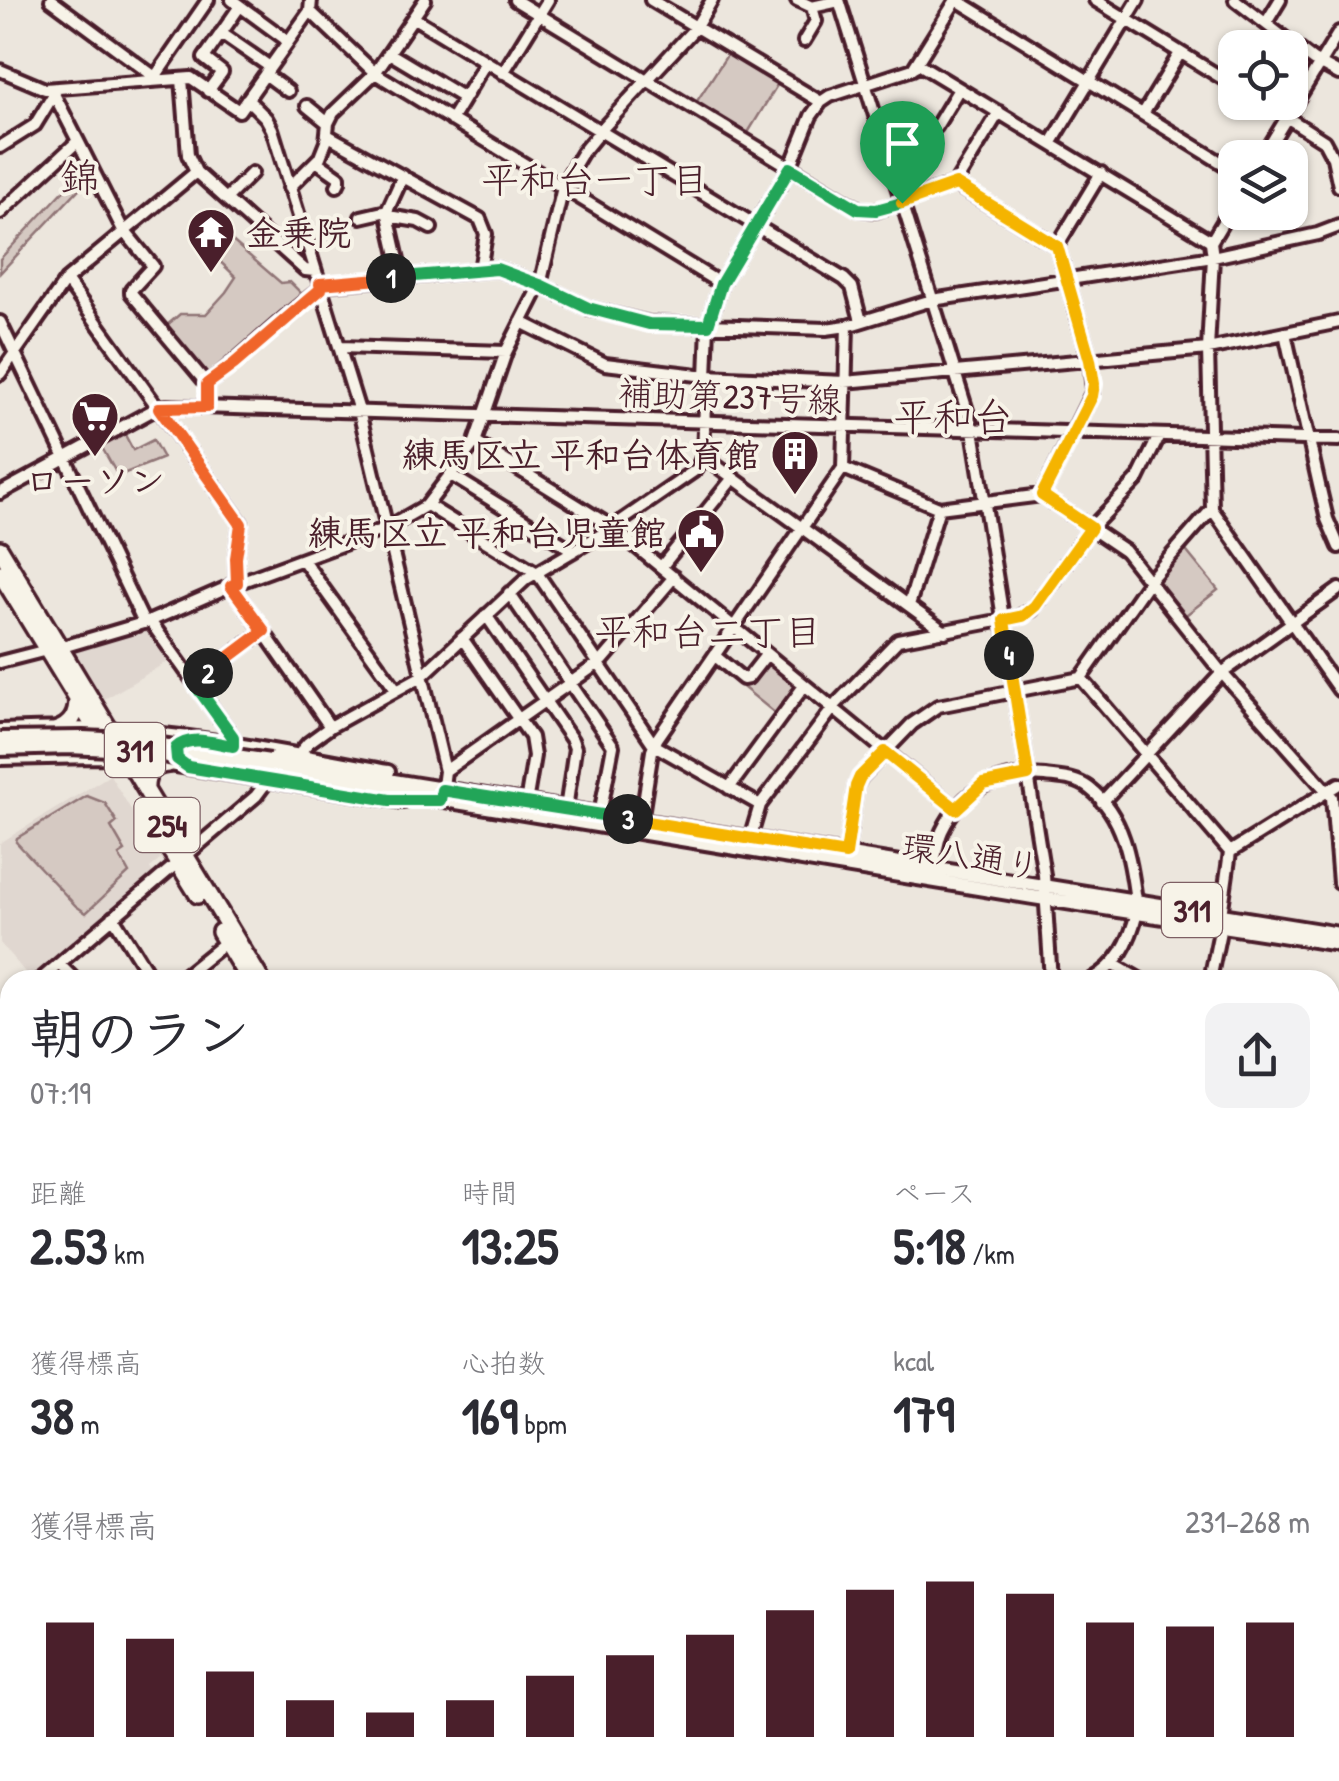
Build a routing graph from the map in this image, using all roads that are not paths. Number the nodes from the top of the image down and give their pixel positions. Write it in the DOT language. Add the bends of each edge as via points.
graph roads {
  1 [pos="52,0"];
  2 [pos="208,0"];
  3 [pos="425,0"];
  4 [pos="515,0"];
  5 [pos="548,0"];
  6 [pos="651,0"];
  7 [pos="712,0"];
  8 [pos="797,0"];
  9 [pos="957,0"];
  10 [pos="1095,0"];
  11 [pos="1138,0"];
  12 [pos="1235,0"];
  13 [pos="1280,0"];
  14 [pos="842,1"];
  15 [pos="236,3"];
  16 [pos="308,4"];
  17 [pos="812,6"];
  18 [pos="538,16"];
  19 [pos="414,18"];
  20 [pos="1126,19"];
  21 [pos="1266,23"];
  22 [pos="696,27"];
  23 [pos="1339,32"];
  24 [pos="222,33"];
  25 [pos="288,41"];
  26 [pos="804,41"];
  27 [pos="389,53"];
  28 [pos="1180,53"];
  29 [pos="486,62"];
  30 [pos="917,63"];
  31 [pos="1319,64"];
  32 [pos="0,70"];
  33 [pos="268,71"];
  34 [pos="375,73"];
  35 [pos="504,73"];
  36 [pos="1339,74"];
  37 [pos="1218,76"];
  38 [pos="182,79"];
  39 [pos="156,80"];
  40 [pos="1090,80"];
  41 [pos="646,82"];
  42 [pos="1308,82"];
  43 [pos="866,86"];
  44 [pos="960,88"];
  45 [pos="208,90"];
  46 [pos="288,91"];
  47 [pos="56,92"];
  48 [pos="464,98"];
  49 [pos="247,99"];
  50 [pos="822,102"];
  51 [pos="307,106"];
  52 [pos="999,112"];
  53 [pos="1144,114"];
  54 [pos="451,120"];
  55 [pos="1291,120"];
  56 [pos="328,122"];
  57 [pos="600,131"];
  58 [pos="327,135"];
  59 [pos="78,141"];
  60 [pos="882,141"];
  61 [pos="1051,144"];
  62 [pos="0,147"];
  63 [pos="1218,160"];
  64 [pos="316,161"];
  65 [pos="790,168"];
  66 [pos="196,172"];
  67 [pos="252,173"];
  68 [pos="1101,173"];
  69 [pos="403,176"];
  70 [pos="956,184"];
  71 [pos="336,186"];
  72 [pos="1339,186"];
  73 [pos="562,187"];
  74 [pos="290,188"];
  75 [pos="226,199"];
  76 [pos="902,203"];
  77 [pos="0,213"];
  78 [pos="388,214"];
  79 [pos="361,217"];
  80 [pos="755,226"];
  81 [pos="1339,226"];
  82 [pos="431,228"];
  83 [pos="1218,230"];
  84 [pos="125,232"];
  85 [pos="1211,241"];
  86 [pos="1057,246"];
  87 [pos="1213,258"];
  88 [pos="480,270"];
  89 [pos="315,271"];
  90 [pos="402,277"];
  91 [pos="66,280"];
  92 [pos="1067,280"];
  93 [pos="721,284"];
  94 [pos="540,285"];
  95 [pos="320,287"];
  96 [pos="932,300"];
  97 [pos="861,321"];
  98 [pos="0,322"];
  99 [pos="521,322"];
  100 [pos="1339,322"];
  101 [pos="708,325"];
  102 [pos="847,326"];
  103 [pos="1286,334"];
  104 [pos="340,347"];
  105 [pos="1208,349"];
  106 [pos="506,352"];
  107 [pos="14,353"];
  108 [pos="1090,360"];
  109 [pos="955,372"];
  110 [pos="0,374"];
  111 [pos="706,376"];
  112 [pos="845,382"];
  113 [pos="207,384"];
  114 [pos="207,407"];
  115 [pos="159,408"];
  116 [pos="359,412"];
  117 [pos="482,415"];
  118 [pos="704,422"];
  119 [pos="844,427"];
  120 [pos="973,430"];
  121 [pos="1072,434"];
  122 [pos="1159,436"];
  123 [pos="1211,437"];
  124 [pos="1308,440"];
  125 [pos="1339,440"];
  126 [pos="475,442"];
  127 [pos="704,456"];
  128 [pos="65,458"];
  129 [pos="843,468"];
  130 [pos="451,475"];
  131 [pos="733,478"];
  132 [pos="0,493"];
  133 [pos="1042,495"];
  134 [pos="985,503"];
  135 [pos="427,505"];
  136 [pos="939,508"];
  137 [pos="1212,509"];
  138 [pos="612,527"];
  139 [pos="387,528"];
  140 [pos="801,528"];
  141 [pos="1091,528"];
  142 [pos="1339,547"];
  143 [pos="0,549"];
  144 [pos="572,552"];
  145 [pos="302,560"];
  146 [pos="662,566"];
  147 [pos="537,572"];
  148 [pos="0,573"];
  149 [pos="674,577"];
  150 [pos="1149,582"];
  151 [pos="234,584"];
  152 [pos="1339,588"];
  153 [pos="509,593"];
  154 [pos="908,605"];
  155 [pos="486,614"];
  156 [pos="1004,620"];
  157 [pos="147,622"];
  158 [pos="1292,622"];
  159 [pos="734,627"];
  160 [pos="264,631"];
  161 [pos="945,632"];
  162 [pos="462,638"];
  163 [pos="53,649"];
  164 [pos="766,655"];
  165 [pos="715,656"];
  166 [pos="0,662"];
  167 [pos="598,664"];
  168 [pos="1222,673"];
  169 [pos="422,676"];
  170 [pos="1082,678"];
  171 [pos="194,683"];
  172 [pos="570,684"];
  173 [pos="804,686"];
  174 [pos="396,688"];
  175 [pos="1015,690"];
  176 [pos="1339,690"];
  177 [pos="77,700"];
  178 [pos="546,701"];
  179 [pos="832,708"];
  180 [pos="520,720"];
  181 [pos="330,726"];
  182 [pos="39,730"];
  183 [pos="57,730"];
  184 [pos="102,730"];
  185 [pos="0,731"];
  186 [pos="0,740"];
  187 [pos="188,740"];
  188 [pos="654,745"];
  189 [pos="233,746"];
  190 [pos="0,749"];
  191 [pos="885,752"];
  192 [pos="1148,753"];
  193 [pos="301,756"];
  194 [pos="119,757"];
  195 [pos="0,758"];
  196 [pos="40,758"];
  197 [pos="168,764"];
  198 [pos="188,767"];
  199 [pos="269,771"];
  200 [pos="445,772"];
  201 [pos="1028,775"];
  202 [pos="1339,784"];
  203 [pos="729,788"];
  204 [pos="146,790"];
  205 [pos="1327,791"];
  206 [pos="441,795"];
  207 [pos="1102,802"];
  208 [pos="526,803"];
  209 [pos="760,805"];
  210 [pos="566,808"];
  211 [pos="956,809"];
  212 [pos="600,814"];
  213 [pos="641,820"];
  214 [pos="750,838"];
  215 [pos="1230,852"];
  216 [pos="846,854"];
  217 [pos="182,859"];
  218 [pos="934,868"];
  219 [pos="1339,883"];
  220 [pos="1046,893"];
  221 [pos="1137,906"];
  222 [pos="114,918"];
  223 [pos="1222,920"];
  224 [pos="1339,934"];
  225 [pos="226,942"];
  226 [pos="1339,944"];
  227 [pos="59,964"];
  228 [pos="1113,964"];
  229 [pos="52,970"];
  230 [pos="65,970"];
  231 [pos="146,970"];
  232 [pos="191,970"];
  233 [pos="242,970"];
  234 [pos="255,970"];
  235 [pos="1050,970"];
  236 [pos="1104,970"];
  237 [pos="1124,970"];
  238 [pos="1212,970"];
  1 -- 39 [label="street"];
  2 -- 39 [label="street"];
  3 -- 19 [label="street"];
  4 -- 18 [label="street"];
  5 -- 18 [label="street"];
  6 -- 22 [label="street"];
  7 -- 22 [label="street"];
  8 -- 17 [label="street"];
  9 -- 30 [label="street"];
  9 -- 40 [label="street"];
  10 -- 20 [label="street"];
  11 -- 20 [label="street"];
  12 -- 21 [label="street"];
  13 -- 21 [label="street"];
  14 -- 17 [label="street"];
  14 -- 43 [label="street"];
  15 -- 24 [label="street"];
  15 -- 25 [label="street"];
  16 -- 25 [label="street"];
  16 -- 34 [label="street"];
  17 -- 26 [label="street" via="816,21"];
  18 -- 35 [label="street"];
  18 -- 41 [label="street"];
  19 -- 27 [label="street"];
  19 -- 29 [label="street"];
  20 -- 28 [label="street"];
  20 -- 40 [label="street"];
  21 -- 31 [label="street"];
  22 -- 41 [label="street"];
  22 -- 50 [label="street"];
  23 -- 31 [label="street"];
  24 -- 33 [label="street"];
  24 -- 45 [label="street" via="204,58 222,72"];
  25 -- 33 [label="street"];
  27 -- 34 [label="street"];
  27 -- 48 [label="street"];
  28 -- 37 [label="street"];
  28 -- 53 [label="street"];
  29 -- 35 [label="street"];
  29 -- 48 [label="street"];
  30 -- 43 [label="street"];
  30 -- 44 [label="street"];
  31 -- 36 [label="street"];
  31 -- 42 [label="street"];
  32 -- 47 [label="street"];
  33 -- 46 [label="street"];
  33 -- 49 [label="street"];
  34 -- 54 [label="street"];
  34 -- 56 [label="street"];
  35 -- 57 [label="street"];
  38 -- 39 [label="street"];
  38 -- 45 [label="street"];
  38 -- 66 [label="street" via="188,155"];
  39 -- 47 [label="street"];
  40 -- 53 [label="street"];
  40 -- 61 [label="street"];
  41 -- 57 [label="street"];
  41 -- 65 [label="street"];
  43 -- 50 [label="street"];
  43 -- 60 [label="street"];
  44 -- 52 [label="street"];
  44 -- 60 [label="street" via="936,127"];
  45 -- 49 [label="street" via="237,112"];
  47 -- 59 [label="street"];
  47 -- 62 [label="street" via="31,130"];
  48 -- 54 [label="street"];
  49 -- 74 [label="street" via="266,118"];
  50 -- 65 [label="street"];
  51 -- 56 [label="street"];
  52 -- 61 [label="street"];
  52 -- 70 [label="street"];
  53 -- 63 [label="street"];
  54 -- 73 [label="street"];
  55 -- 72 [label="street" via="1324,141"];
  56 -- 58 [label="street"];
  57 -- 73 [label="street"];
  57 -- 80 [label="street"];
  58 -- 64 [label="street"];
  58 -- 69 [label="street"];
  59 -- 77 [label="street"];
  59 -- 84 [label="street"];
  60 -- 76 [label="street"];
  61 -- 68 [label="street"];
  64 -- 71 [label="street" via="339,178"];
  64 -- 74 [label="street"];
  65 -- 76 [label="street" via="858,209"];
  65 -- 80 [label="street"];
  66 -- 75 [label="street"];
  66 -- 84 [label="street"];
  67 -- 75 [label="street"];
  68 -- 85 [label="street"];
  68 -- 86 [label="street"];
  69 -- 78 [label="street"];
  69 -- 88 [label="street" via="480,219 486,234"];
  70 -- 76 [label="street"];
  70 -- 86 [label="street"];
  73 -- 93 [label="street"];
  73 -- 94 [label="street"];
  74 -- 89 [label="street"];
  75 -- 89 [label="street" via="305,270"];
  76 -- 96 [label="street"];
  78 -- 79 [label="street"];
  78 -- 82 [label="street"];
  78 -- 90 [label="street"];
  80 -- 93 [label="street"];
  80 -- 97 [label="street" via="850,282"];
  81 -- 87 [label="street"];
  83 -- 85 [label="street"];
  84 -- 91 [label="street"];
  84 -- 113 [label="street" via="153,266 131,293"];
  85 -- 87 [label="street"];
  86 -- 92 [label="street"];
  87 -- 92 [label="street"];
  87 -- 105 [label="street"];
  88 -- 90 [label="street"];
  88 -- 94 [label="street" via="497,269"];
  89 -- 95 [label="street"];
  90 -- 95 [label="street"];
  91 -- 107 [label="street"];
  91 -- 115 [label="street"];
  92 -- 96 [label="street"];
  92 -- 108 [label="street"];
  93 -- 101 [label="street"];
  94 -- 99 [label="street"];
  94 -- 101 [label="street" via="588,308 649,324"];
  95 -- 104 [label="street"];
  95 -- 113 [label="street"];
  96 -- 97 [label="street"];
  96 -- 109 [label="street"];
  97 -- 102 [label="street"];
  98 -- 107 [label="street"];
  99 -- 106 [label="street"];
  99 -- 111 [label="street" via="605,364"];
  100 -- 103 [label="street"];
  101 -- 102 [label="street"];
  101 -- 111 [label="street"];
  102 -- 112 [label="street"];
  103 -- 105 [label="street"];
  103 -- 124 [label="street"];
  104 -- 106 [label="street"];
  104 -- 116 [label="street"];
  105 -- 108 [label="street"];
  105 -- 123 [label="street"];
  106 -- 117 [label="street"];
  107 -- 110 [label="street"];
  107 -- 128 [label="street"];
  108 -- 109 [label="street"];
  108 -- 121 [label="street" via="1094,391"];
  109 -- 112 [label="street"];
  109 -- 120 [label="street"];
  111 -- 112 [label="street"];
  111 -- 118 [label="street"];
  112 -- 119 [label="street"];
  113 -- 114 [label="street"];
  114 -- 115 [label="street, 補助第237号線"];
  114 -- 116 [label="street, 補助第237号線"];
  115 -- 128 [label="street"];
  115 -- 151 [label="street" via="241,524"];
  116 -- 117 [label="street, 補助第237号線"];
  116 -- 139 [label="street"];
  117 -- 118 [label="street, 補助第237号線"];
  117 -- 126 [label="street"];
  118 -- 119 [label="street, 補助第237号線"];
  118 -- 127 [label="street"];
  119 -- 120 [label="street, 補助第237号線"];
  119 -- 129 [label="street"];
  120 -- 121 [label="street, 補助第237号線"];
  120 -- 134 [label="street"];
  121 -- 122 [label="street, 補助第237号線"];
  121 -- 133 [label="street"];
  122 -- 123 [label="street, 補助第237号線"];
  122 -- 141 [label="street" via="1138,479"];
  123 -- 124 [label="street, 補助第237号線"];
  123 -- 137 [label="street"];
  124 -- 125 [label="street, 補助第237号線"];
  124 -- 142 [label="street"];
  126 -- 130 [label="street"];
  126 -- 138 [label="street"];
  127 -- 131 [label="street"];
  127 -- 138 [label="street" via="685,479"];
  128 -- 132 [label="street"];
  128 -- 157 [label="street"];
  129 -- 136 [label="street"];
  129 -- 140 [label="street"];
  130 -- 135 [label="street"];
  130 -- 144 [label="street"];
  131 -- 140 [label="street"];
  131 -- 146 [label="street"];
  133 -- 134 [label="street"];
  133 -- 141 [label="street"];
  134 -- 136 [label="street"];
  134 -- 156 [label="street"];
  135 -- 139 [label="street"];
  135 -- 147 [label="street"];
  136 -- 154 [label="street"];
  137 -- 150 [label="street"];
  137 -- 158 [label="street"];
  138 -- 144 [label="street"];
  138 -- 146 [label="street"];
  139 -- 145 [label="street"];
  139 -- 169 [label="street"];
  140 -- 154 [label="street"];
  140 -- 159 [label="street"];
  141 -- 150 [label="street" via="1125,551"];
  141 -- 156 [label="street" via="1035,606"];
  143 -- 163 [label="highway, 254"];
  144 -- 147 [label="street"];
  145 -- 151 [label="street"];
  145 -- 174 [label="street"];
  146 -- 149 [label="street"];
  147 -- 153 [label="street"];
  147 -- 167 [label="street"];
  148 -- 163 [label="highway, 254"];
  149 -- 159 [label="street"];
  149 -- 167 [label="street"];
  150 -- 168 [label="street"];
  150 -- 170 [label="street"];
  151 -- 157 [label="street"];
  151 -- 160 [label="street"];
  152 -- 158 [label="street"];
  153 -- 155 [label="street"];
  153 -- 172 [label="street"];
  154 -- 161 [label="street"];
  155 -- 162 [label="street"];
  155 -- 178 [label="street"];
  156 -- 161 [label="street"];
  156 -- 175 [label="street"];
  157 -- 163 [label="street"];
  157 -- 171 [label="street"];
  158 -- 168 [label="street"];
  158 -- 176 [label="street"];
  159 -- 164 [label="street"];
  159 -- 165 [label="street"];
  160 -- 171 [label="street"];
  160 -- 181 [label="street"];
  161 -- 179 [label="street" via="898,640"];
  162 -- 169 [label="street"];
  162 -- 180 [label="street"];
  163 -- 166 [label="street"];
  163 -- 177 [label="highway, 254"];
  163 -- 184 [label="highway, 254"];
  164 -- 165 [label="street" via="743,679"];
  164 -- 173 [label="street"];
  165 -- 188 [label="street"];
  167 -- 172 [label="street"];
  167 -- 188 [label="street"];
  168 -- 192 [label="street"];
  168 -- 205 [label="street"];
  169 -- 174 [label="street"];
  169 -- 200 [label="street"];
  170 -- 175 [label="street"];
  170 -- 192 [label="street"];
  171 -- 189 [label="street"];
  172 -- 178 [label="street"];
  172 -- 212 [label="street" via="614,746"];
  173 -- 179 [label="street"];
  173 -- 203 [label="street"];
  174 -- 181 [label="street"];
  175 -- 191 [label="street" via="938,706"];
  175 -- 201 [label="street"];
  177 -- 183 [label="highway" via="70,722"];
  177 -- 184 [label="highway, 254"];
  178 -- 180 [label="street"];
  178 -- 210 [label="street" via="575,748"];
  179 -- 191 [label="street"];
  179 -- 209 [label="street"];
  180 -- 200 [label="street"];
  180 -- 208 [label="street" via="534,749"];
  181 -- 193 [label="street"];
  182 -- 183 [label="main road"];
  182 -- 185 [label="main road"];
  182 -- 196 [label="main road"];
  183 -- 184 [label="main road"];
  184 -- 187 [label="main road"];
  184 -- 194 [label="highway, 254"];
  186 -- 199 [label="main road, 環八通り / 311, bridge" via="126,740"];
  187 -- 189 [label="main road"];
  187 -- 198 [label="main road" via="175,752"];
  188 -- 203 [label="street"];
  188 -- 213 [label="street"];
  189 -- 193 [label="main road"];
  190 -- 199 [label="main road, 環八通り / 311, bridge" via="129,750"];
  191 -- 211 [label="street"];
  191 -- 216 [label="street" via="856,786"];
  192 -- 207 [label="street"];
  192 -- 215 [label="street"];
  193 -- 206 [label="main road" via="424,779"];
  194 -- 196 [label="main road"];
  194 -- 197 [label="main road"];
  194 -- 204 [label="highway, 254"];
  194 -- 217 [label="highway, 254"];
  195 -- 196 [label="main road"];
  197 -- 198 [label="main road"];
  197 -- 204 [label="highway" via="152,770"];
  198 -- 199 [label="main road"];
  199 -- 206 [label="main road, 環八通り / 311"];
  199 -- 217 [label="street" via="256,796"];
  200 -- 206 [label="street"];
  201 -- 207 [label="street" via="1079,782"];
  201 -- 211 [label="street" via="983,784"];
  201 -- 220 [label="street"];
  202 -- 205 [label="street"];
  203 -- 209 [label="street"];
  204 -- 217 [label="highway, 254"];
  205 -- 215 [label="street"];
  205 -- 219 [label="street"];
  206 -- 208 [label="main road, 環八通り / 311"];
  206 -- 220 [label="main road, 環八通り / 311"];
  207 -- 221 [label="street" via="1128,850"];
  208 -- 210 [label="main road, 環八通り / 311"];
  209 -- 214 [label="street"];
  210 -- 212 [label="main road, 環八通り / 311"];
  211 -- 218 [label="street" via="942,830"];
  212 -- 213 [label="main road, 環八通り / 311"];
  213 -- 214 [label="main road, 環八通り / 311"];
  214 -- 216 [label="main road, 環八通り / 311"];
  215 -- 223 [label="street"];
  216 -- 218 [label="main road, 環八通り / 311"];
  217 -- 222 [label="street"];
  217 -- 225 [label="highway, 254"];
  217 -- 234 [label="highway, 254"];
  218 -- 220 [label="main road, 環八通り / 311"];
  220 -- 221 [label="main road, 環八通り / 311"];
  220 -- 235 [label="street"];
  221 -- 223 [label="main road, 環八通り / 311"];
  221 -- 228 [label="street" via="1128,942"];
  222 -- 227 [label="street"];
  222 -- 231 [label="street"];
  223 -- 224 [label="main road, 環八通り / 311"];
  223 -- 226 [label="main road, 環八通り / 311"];
  223 -- 238 [label="street"];
  225 -- 232 [label="street"];
  225 -- 233 [label="highway, 254"];
  227 -- 229 [label="street"];
  227 -- 230 [label="street"];
  228 -- 236 [label="street"];
  228 -- 237 [label="street"];
}
